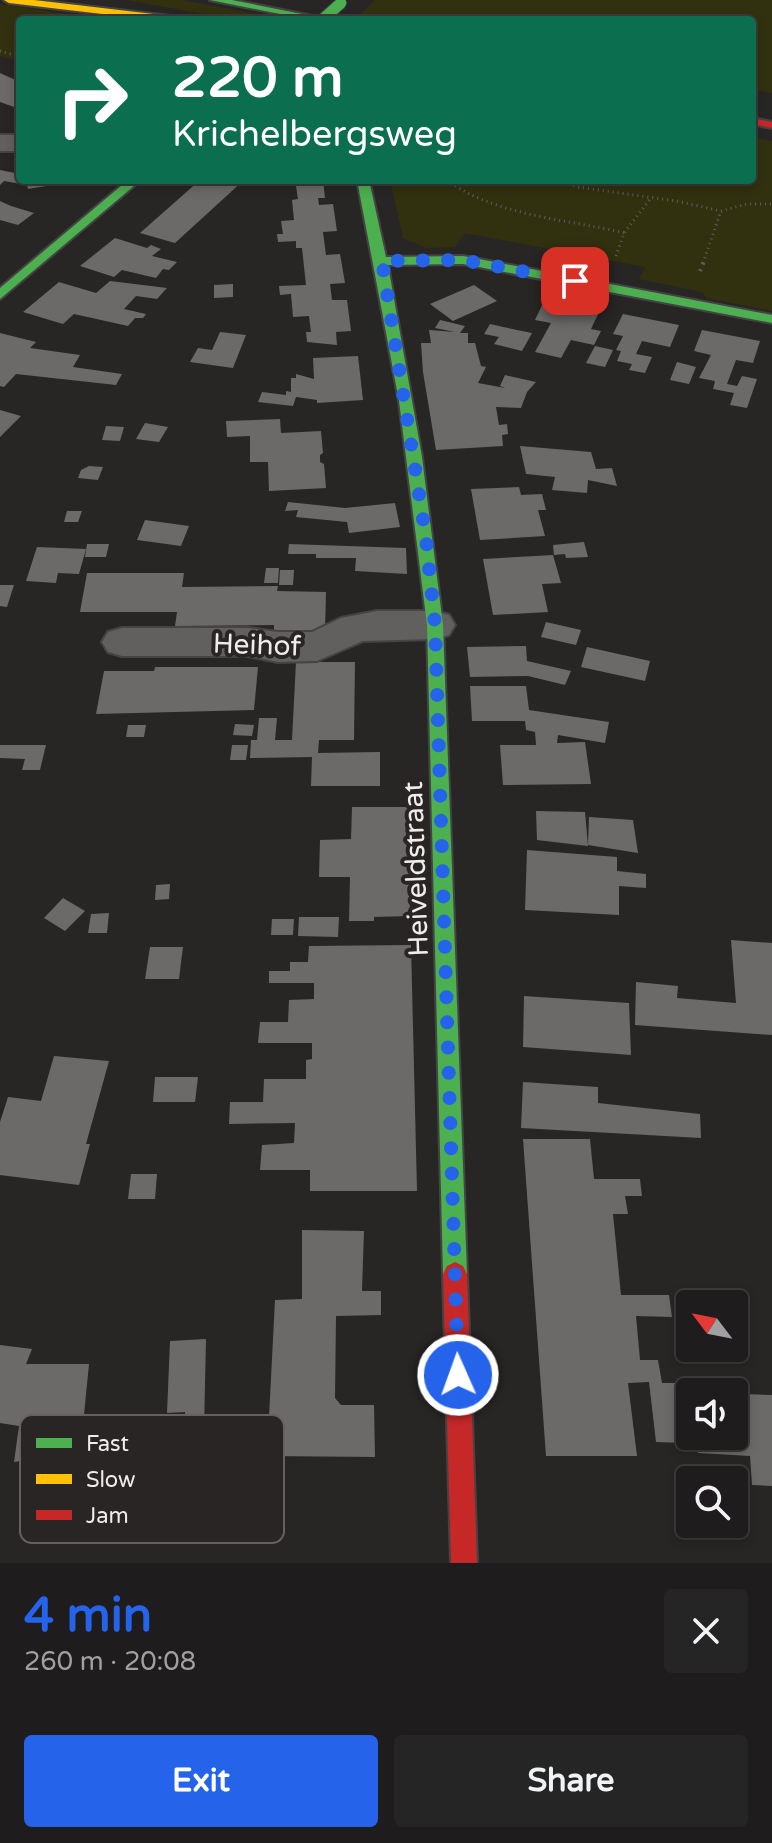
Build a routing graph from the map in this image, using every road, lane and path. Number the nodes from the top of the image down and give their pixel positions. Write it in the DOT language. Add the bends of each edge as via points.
graph roads {
  1 [pos="9,0"];
  2 [pos="89,0"];
  3 [pos="215,0"];
  4 [pos="343,2"];
  5 [pos="145,16"];
  6 [pos="178,16"];
  7 [pos="302,16"];
  8 [pos="328,16"];
  9 [pos="130,184"];
  10 [pos="364,184"];
  11 [pos="451,184"];
  12 [pos="568,184"];
  13 [pos="651,197"];
  14 [pos="772,204"];
  15 [pos="721,211"];
  16 [pos="382,261"];
  17 [pos="0,295"];
  18 [pos="689,303"];
  19 [pos="772,319"];
  20 [pos="435,625"];
  21 [pos="122,642"];
  22 [pos="464,1563"];
  1 -- 5 [label="main road"];
  2 -- 6 [label="main road"];
  3 -- 7 [label="main road"];
  4 -- 8 [label="main road, bridge"];
  9 -- 17 [label="main road"];
  10 -- 16 [label="main road, Heiveldstraat"];
  11 -- 13 [label="path" via="480,199 624,233"];
  12 -- 13 [label="path"];
  13 -- 15 [label="path"];
  14 -- 15 [label="path"];
  15 -- 18 [label="path"];
  16 -- 18 [label="main road" via="463,260"];
  16 -- 20 [label="main road, Heiveldstraat"];
  18 -- 19 [label="main road"];
  20 -- 21 [label="street, Heihof" via="355,628 317,646"];
  20 -- 22 [label="main road, Heiveldstraat"];
}
